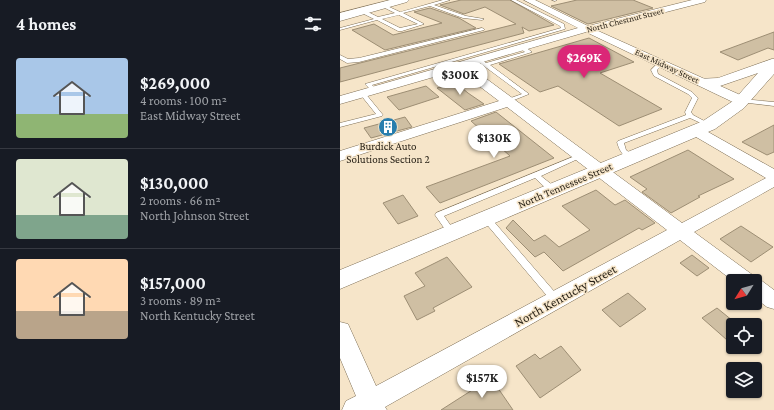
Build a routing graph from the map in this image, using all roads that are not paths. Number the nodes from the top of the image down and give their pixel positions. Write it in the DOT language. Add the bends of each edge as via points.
graph roads {
  1 [pos="403,0"];
  2 [pos="448,0"];
  3 [pos="513,0"];
  4 [pos="528,0"];
  5 [pos="702,0"];
  6 [pos="382,5"];
  7 [pos="430,5"];
  8 [pos="362,11"];
  9 [pos="398,13"];
  10 [pos="340,16"];
  11 [pos="377,19"];
  12 [pos="482,19"];
  13 [pos="340,29"];
  14 [pos="482,29"];
  15 [pos="587,29"];
  16 [pos="560,34"];
  17 [pos="340,58"];
  18 [pos="774,62"];
  19 [pos="482,63"];
  20 [pos="661,63"];
  21 [pos="461,66"];
  22 [pos="774,67"];
  23 [pos="702,82"];
  24 [pos="374,90"];
  25 [pos="363,94"];
  26 [pos="340,100"];
  27 [pos="742,101"];
  28 [pos="508,102"];
  29 [pos="774,104"];
  30 [pos="698,124"];
  31 [pos="340,125"];
  32 [pos="340,156"];
  33 [pos="580,156"];
  34 [pos="599,170"];
  35 [pos="536,175"];
  36 [pos="774,176"];
  37 [pos="774,180"];
  38 [pos="553,190"];
  39 [pos="486,218"];
  40 [pos="452,232"];
  41 [pos="682,232"];
  42 [pos="738,274"];
  43 [pos="340,280"];
  44 [pos="762,292"];
  45 [pos="556,300"];
  46 [pos="774,301"];
  47 [pos="340,331"];
  48 [pos="345,358"];
  49 [pos="366,407"];
  1 -- 6 [label="main road"];
  2 -- 7 [label="lane"];
  3 -- 16 [label="lane" via="563,26"];
  4 -- 15 [label="street, East Midway Street"];
  5 -- 15 [label="street, North Chestnut Street"];
  6 -- 8 [label="main road"];
  6 -- 9 [label="lane"];
  7 -- 9 [label="lane"];
  7 -- 12 [label="lane" via="465,17"];
  8 -- 10 [label="main road"];
  8 -- 11 [label="lane"];
  9 -- 11 [label="lane"];
  9 -- 11 [label="lane" via="422,24 400,30"];
  11 -- 13 [label="lane"];
  14 -- 17 [label="lane" via="359,60 347,61"];
  15 -- 16 [label="street, North Chestnut Street"];
  15 -- 20 [label="street, East Midway Street"];
  16 -- 19 [label="street, North Chestnut Street"];
  16 -- 24 [label="lane" via="368,84"];
  18 -- 23 [label="street" via="720,82"];
  19 -- 21 [label="street, North Chestnut Street"];
  19 -- 28 [label="lane" via="526,94"];
  20 -- 23 [label="street, East Midway Street"];
  20 -- 30 [label="lane" via="654,70 656,75 695,98 688,112"];
  21 -- 24 [label="street, North Chestnut Street"];
  21 -- 28 [label="street"];
  22 -- 27 [label="street, North Tennessee Street" via="755,83"];
  23 -- 27 [label="street, East Midway Street"];
  24 -- 25 [label="street, North Chestnut Street"];
  25 -- 26 [label="street, North Chestnut Street"];
  25 -- 31 [label="lane" via="380,115"];
  27 -- 29 [label="lane"];
  27 -- 30 [label="street, North Tennessee Street" via="722,117"];
  28 -- 32 [label="street"];
  28 -- 33 [label="street"];
  30 -- 34 [label="street, North Tennessee Street" via="632,157"];
  30 -- 36 [label="street"];
  33 -- 34 [label="street"];
  33 -- 35 [label="lane"];
  34 -- 38 [label="street, North Tennessee Street"];
  34 -- 41 [label="street"];
  35 -- 38 [label="lane"];
  35 -- 40 [label="lane" via="439,214"];
  37 -- 41 [label="street, North Kentucky Street"];
  38 -- 39 [label="street, North Tennessee Street"];
  39 -- 40 [label="street, North Tennessee Street"];
  39 -- 45 [label="lane"];
  40 -- 43 [label="street, North Tennessee Street"];
  41 -- 42 [label="street"];
  41 -- 45 [label="street, North Kentucky Street"];
  44 -- 46 [label="street"];
  45 -- 49 [label="street, North Kentucky Street"];
  47 -- 48 [label="street"];
  48 -- 49 [label="street"];
}
